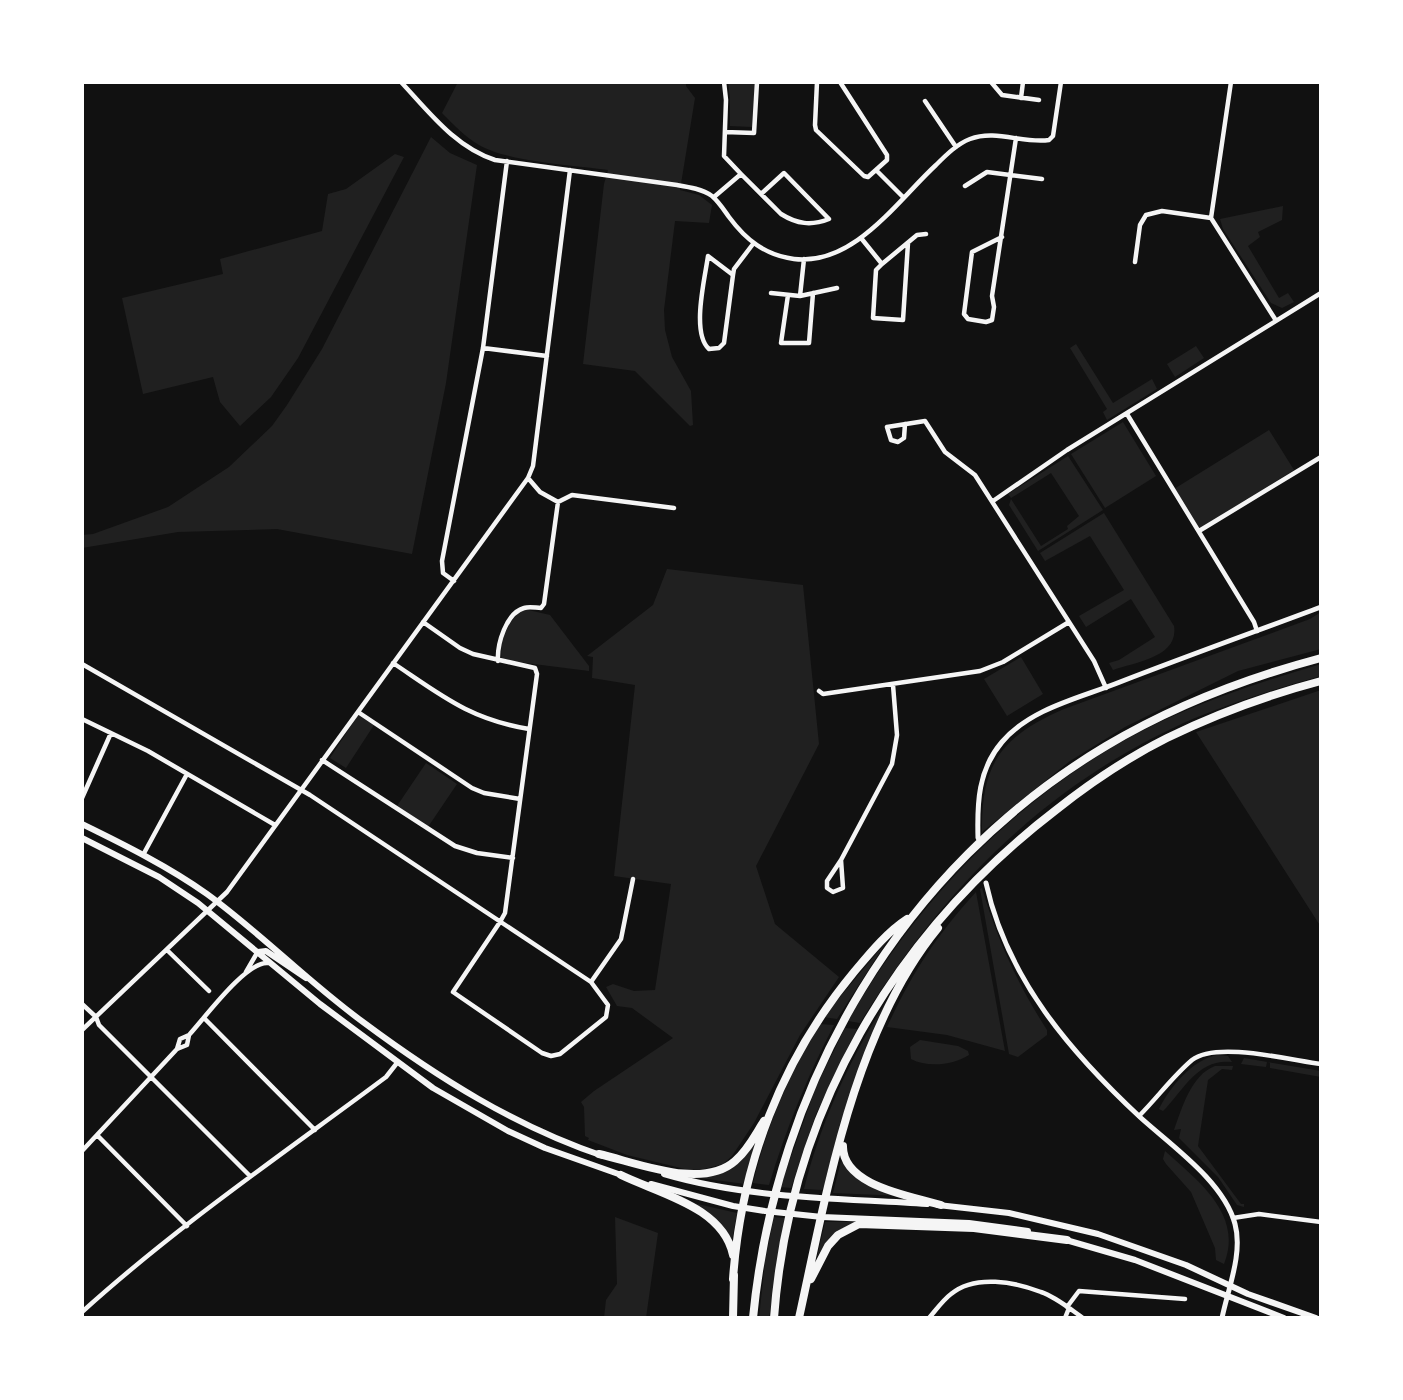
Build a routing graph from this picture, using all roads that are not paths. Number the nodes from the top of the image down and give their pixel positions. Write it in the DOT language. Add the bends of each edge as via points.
graph roads {
  1 [pos="401,82"];
  2 [pos="724,82"];
  3 [pos="757,82"];
  4 [pos="817,82"];
  5 [pos="841,82"];
  6 [pos="991,82"];
  7 [pos="1023,82"];
  8 [pos="1061,82"];
  9 [pos="1231,82"];
  10 [pos="1021,98"];
  11 [pos="1039,100"];
  12 [pos="925,101"];
  13 [pos="725,132"];
  14 [pos="1016,138"];
  15 [pos="956,147"];
  16 [pos="507,161"];
  17 [pos="570,170"];
  18 [pos="877,171"];
  19 [pos="741,174"];
  20 [pos="1011,174"];
  21 [pos="1042,178"];
  22 [pos="965,186"];
  23 [pos="761,194"];
  24 [pos="714,197"];
  25 [pos="903,197"];
  26 [pos="1211,218"];
  27 [pos="926,234"];
  28 [pos="1002,237"];
  29 [pos="861,238"];
  30 [pos="908,243"];
  31 [pos="753,244"];
  32 [pos="804,259"];
  33 [pos="1135,262"];
  34 [pos="882,264"];
  35 [pos="733,275"];
  36 [pos="837,288"];
  37 [pos="771,293"];
  38 [pos="813,293"];
  39 [pos="1321,293"];
  40 [pos="788,295"];
  41 [pos="800,296"];
  42 [pos="1276,319"];
  43 [pos="483,348"];
  44 [pos="547,356"];
  45 [pos="1126,414"];
  46 [pos="905,424"];
  47 [pos="1321,457"];
  48 [pos="528,478"];
  49 [pos="993,501"];
  50 [pos="558,502"];
  51 [pos="674,508"];
  52 [pos="1199,531"];
  53 [pos="454,581"];
  54 [pos="1321,607"];
  55 [pos="424,622"];
  56 [pos="1069,622"];
  57 [pos="1257,631"];
  58 [pos="1321,658"];
  59 [pos="498,661"];
  60 [pos="393,663"];
  61 [pos="82,664"];
  62 [pos="1321,681"];
  63 [pos="893,685"];
  64 [pos="1106,688"];
  65 [pos="819,691"];
  66 [pos="358,712"];
  67 [pos="82,719"];
  68 [pos="529,729"];
  69 [pos="111,733"];
  70 [pos="321,760"];
  71 [pos="187,774"];
  72 [pos="300,789"];
  73 [pos="82,798"];
  74 [pos="520,799"];
  75 [pos="82,824"];
  76 [pos="275,825"];
  77 [pos="82,838"];
  78 [pos="978,838"];
  79 [pos="142,855"];
  80 [pos="513,858"];
  81 [pos="841,860"];
  82 [pos="633,879"];
  83 [pos="986,883"];
  84 [pos="217,902"];
  85 [pos="951,905"];
  86 [pos="209,911"];
  87 [pos="916,914"];
  88 [pos="500,922"];
  89 [pos="167,950"];
  90 [pos="258,952"];
  91 [pos="275,966"];
  92 [pos="243,976"];
  93 [pos="314,982"];
  94 [pos="591,982"];
  95 [pos="209,991"];
  96 [pos="82,1004"];
  97 [pos="96,1017"];
  98 [pos="205,1018"];
  99 [pos="82,1030"];
  100 [pos="397,1063"];
  101 [pos="1321,1064"];
  102 [pos="151,1077"];
  103 [pos="772,1106"];
  104 [pos="1139,1116"];
  105 [pos="845,1125"];
  106 [pos="315,1130"];
  107 [pos="99,1136"];
  108 [pos="82,1151"];
  109 [pos="599,1154"];
  110 [pos="621,1175"];
  111 [pos="250,1176"];
  112 [pos="746,1190"];
  113 [pos="826,1199"];
  114 [pos="942,1205"];
  115 [pos="742,1207"];
  116 [pos="822,1217"];
  117 [pos="1233,1218"];
  118 [pos="1321,1222"];
  119 [pos="187,1226"];
  120 [pos="1067,1240"];
  121 [pos="733,1279"];
  122 [pos="1230,1284"];
  123 [pos="805,1295"];
  124 [pos="1227,1297"];
  125 [pos="1185,1298"];
  126 [pos="1068,1307"];
  127 [pos="82,1312"];
  128 [pos="733,1318"];
  129 [pos="753,1318"];
  130 [pos="774,1318"];
  131 [pos="799,1318"];
  132 [pos="929,1318"];
  133 [pos="1065,1318"];
  134 [pos="1083,1318"];
  135 [pos="1222,1318"];
  136 [pos="1284,1318"];
  137 [pos="1316,1318"];
  1 -- 16 [label="street" via="464,146"];
  2 -- 13 [label="street"];
  3 -- 13 [label="street" via="754,133"];
  4 -- 18 [label="street" via="816,130 864,176"];
  5 -- 18 [label="street" via="887,155"];
  6 -- 10 [label="street" via="1002,95"];
  7 -- 10 [label="street"];
  8 -- 14 [label="street" via="1053,136 1046,141"];
  9 -- 26 [label="street"];
  10 -- 11 [label="street"];
  12 -- 15 [label="street"];
  13 -- 19 [label="street" via="724,156"];
  14 -- 15 [label="street" via="980,136"];
  14 -- 20 [label="street"];
  15 -- 25 [label="street"];
  16 -- 17 [label="street"];
  16 -- 43 [label="street"];
  17 -- 24 [label="street" via="688,187"];
  17 -- 44 [label="street"];
  18 -- 25 [label="street"];
  19 -- 23 [label="street"];
  19 -- 24 [label="street"];
  20 -- 21 [label="street"];
  20 -- 22 [label="street" via="987,172"];
  20 -- 28 [label="street"];
  23 -- 23 [label="street" via="791,220 810,224 829,219 784,173"];
  24 -- 31 [label="street"];
  25 -- 29 [label="street"];
  26 -- 33 [label="street" via="1162,211 1146,215 1140,225"];
  26 -- 42 [label="street"];
  27 -- 30 [label="street"];
  28 -- 28 [label="street" via="992,320 968,319 964,314 972,252"];
  29 -- 32 [label="street" via="832,254"];
  29 -- 34 [label="street"];
  30 -- 34 [label="street"];
  30 -- 34 [label="street" via="903,320 873,318 876,270"];
  31 -- 32 [label="street" via="778,256"];
  31 -- 35 [label="street"];
  32 -- 41 [label="street"];
  35 -- 35 [label="street" via="708,256 700,319 702,340 709,349 724,343"];
  36 -- 38 [label="street"];
  37 -- 40 [label="street"];
  38 -- 40 [label="street" via="810,343 781,343"];
  38 -- 41 [label="street"];
  39 -- 42 [label="street"];
  40 -- 41 [label="street"];
  42 -- 45 [label="street"];
  43 -- 44 [label="street"];
  43 -- 53 [label="street" via="442,561 443,573"];
  44 -- 48 [label="street"];
  45 -- 49 [label="street"];
  45 -- 52 [label="street"];
  46 -- 46 [label="street" via="887,427 891,440 904,438"];
  46 -- 49 [label="street" via="925,421 945,452 975,475"];
  47 -- 52 [label="street"];
  48 -- 50 [label="street"];
  48 -- 53 [label="street"];
  49 -- 56 [label="street"];
  50 -- 51 [label="street" via="572,495"];
  50 -- 59 [label="street" via="544,604 517,611 502,633"];
  52 -- 57 [label="street"];
  53 -- 55 [label="street"];
  54 -- 57 [label="street"];
  55 -- 59 [label="street" via="460,648"];
  55 -- 60 [label="street"];
  56 -- 63 [label="street" via="993,666"];
  56 -- 64 [label="street"];
  57 -- 64 [label="street"];
  58 -- 87 [label="highway" via="1195,701 1105,747 1009,816"];
  59 -- 68 [label="street" via="535,668"];
  60 -- 66 [label="street"];
  60 -- 68 [label="street" via="462,709"];
  61 -- 72 [label="street"];
  62 -- 85 [label="highway" via="1226,712 1167,738 1110,771 1012,845"];
  63 -- 65 [label="street"];
  63 -- 81 [label="street" via="897,735 892,764"];
  64 -- 78 [label="street" via="1046,710 1001,743 980,784"];
  66 -- 70 [label="street"];
  66 -- 74 [label="street" via="472,788"];
  67 -- 69 [label="street"];
  68 -- 74 [label="street"];
  69 -- 71 [label="street"];
  69 -- 73 [label="street"];
  70 -- 72 [label="street"];
  70 -- 80 [label="street" via="455,846"];
  71 -- 76 [label="street"];
  71 -- 79 [label="street"];
  72 -- 76 [label="street"];
  72 -- 88 [label="street"];
  74 -- 80 [label="street"];
  75 -- 79 [label="main road"];
  76 -- 84 [label="street"];
  77 -- 86 [label="main road" via="159,877"];
  79 -- 84 [label="main road"];
  80 -- 88 [label="street"];
  81 -- 81 [label="street" via="827,881 833,892 844,886"];
  82 -- 94 [label="street" via="621,939"];
  83 -- 104 [label="street" via="1005,943 1036,1000 1075,1052"];
  84 -- 86 [label="street"];
  84 -- 93 [label="main road"];
  85 -- 105 [label="highway" via="888,1009"];
  85 -- 130 [label="highway" via="873,1012 831,1092 804,1161 787,1231"];
  86 -- 89 [label="street"];
  86 -- 90 [label="main road"];
  87 -- 103 [label="highway" via="877,945 826,1007"];
  87 -- 129 [label="highway" via="880,960 843,1020 806,1096 765,1231"];
  88 -- 94 [label="street"];
  88 -- 94 [label="street" via="453,992 542,1054 551,1056 568,1049 606,1017 608,1005"];
  89 -- 95 [label="street"];
  89 -- 97 [label="street"];
  90 -- 91 [label="main road"];
  90 -- 92 [label="street"];
  90 -- 93 [label="main road" via="266,951"];
  91 -- 92 [label="street" via="260,963"];
  91 -- 100 [label="main road"];
  92 -- 98 [label="street"];
  93 -- 109 [label="main road" via="362,1022 475,1098"];
  96 -- 97 [label="street"];
  97 -- 99 [label="street"];
  97 -- 102 [label="street" via="99,1026"];
  98 -- 102 [label="street" via="189,1035 187,1045 177,1049"];
  98 -- 106 [label="street"];
  100 -- 106 [label="street" via="386,1077"];
  100 -- 110 [label="main road" via="508,1131"];
  101 -- 104 [label="street" via="1225,1051 1205,1053"];
  102 -- 107 [label="street"];
  102 -- 111 [label="street"];
  103 -- 109 [label="highway" via="743,1153 712,1173 677,1172"];
  103 -- 112 [label="highway"];
  104 -- 117 [label="street" via="1207,1179"];
  105 -- 113 [label="highway"];
  105 -- 114 [label="highway" via="843,1152 855,1174"];
  106 -- 111 [label="street"];
  107 -- 108 [label="street"];
  107 -- 119 [label="street"];
  109 -- 112 [label="main road" via="676,1178"];
  110 -- 115 [label="main road"];
  110 -- 121 [label="highway" via="712,1219 730,1244"];
  111 -- 119 [label="street"];
  112 -- 113 [label="main road"];
  112 -- 115 [label="highway"];
  113 -- 114 [label="main road"];
  113 -- 116 [label="highway"];
  114 -- 122 [label="main road" via="1009,1213 1098,1234"];
  115 -- 116 [label="main road"];
  115 -- 121 [label="highway"];
  116 -- 120 [label="main road" via="986,1224"];
  116 -- 123 [label="highway"];
  117 -- 118 [label="street" via="1259,1214"];
  117 -- 122 [label="street" via="1237,1248"];
  119 -- 127 [label="street"];
  120 -- 123 [label="highway" via="974,1228 859,1224 828,1246"];
  120 -- 124 [label="main road" via="1135,1260"];
  121 -- 128 [label="highway"];
  122 -- 124 [label="street"];
  122 -- 137 [label="main road"];
  123 -- 131 [label="highway"];
  124 -- 135 [label="street"];
  124 -- 136 [label="main road"];
  125 -- 126 [label="street" via="1079,1291"];
  126 -- 132 [label="street" via="1042,1292 986,1282 952,1293"];
  126 -- 133 [label="street"];
  126 -- 134 [label="street"];
}
